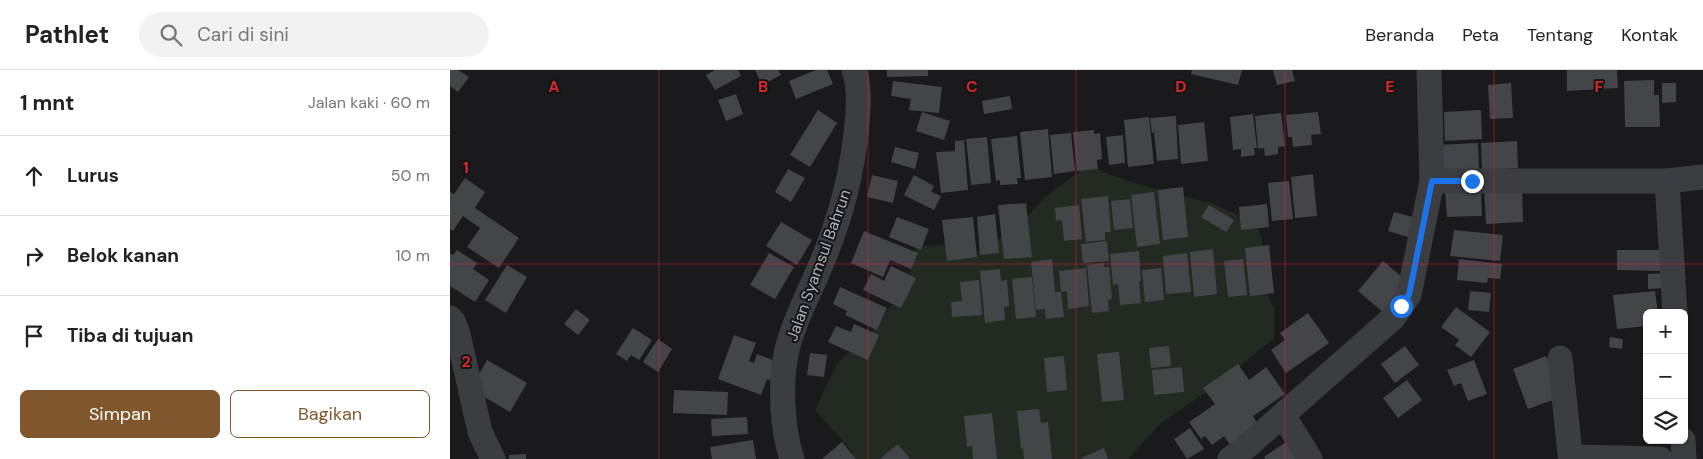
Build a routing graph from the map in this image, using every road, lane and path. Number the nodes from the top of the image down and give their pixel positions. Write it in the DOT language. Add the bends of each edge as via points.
graph roads {
  1 [pos="854,70"];
  2 [pos="1429,70"];
  3 [pos="1703,177"];
  4 [pos="1667,180"];
  5 [pos="1432,181"];
  6 [pos="1675,309"];
  7 [pos="450,318"];
  8 [pos="1560,358"];
  9 [pos="1284,415"];
  10 [pos="1683,444"];
  11 [pos="494,459"];
  12 [pos="792,459"];
  13 [pos="1230,459"];
  14 [pos="1310,459"];
  15 [pos="1660,459"];
  16 [pos="1684,459"];
  17 [pos="1696,459"];
  18 [pos="1703,459"];
  1 -- 12 [label="street, Jalan Syamsul Bahrun" via="858,121 847,189 786,354 784,405"];
  2 -- 5 [label="street"];
  3 -- 4 [label="street"];
  4 -- 5 [label="street"];
  4 -- 6 [label="street"];
  5 -- 9 [label="street" via="1409,295 1393,318"];
  7 -- 11 [label="street" via="458,334 480,432"];
  8 -- 15 [label="street" via="1570,454 1575,457"];
  9 -- 13 [label="street"];
  9 -- 14 [label="street"];
  10 -- 16 [label="street"];
  17 -- 18 [label="street"];
}
